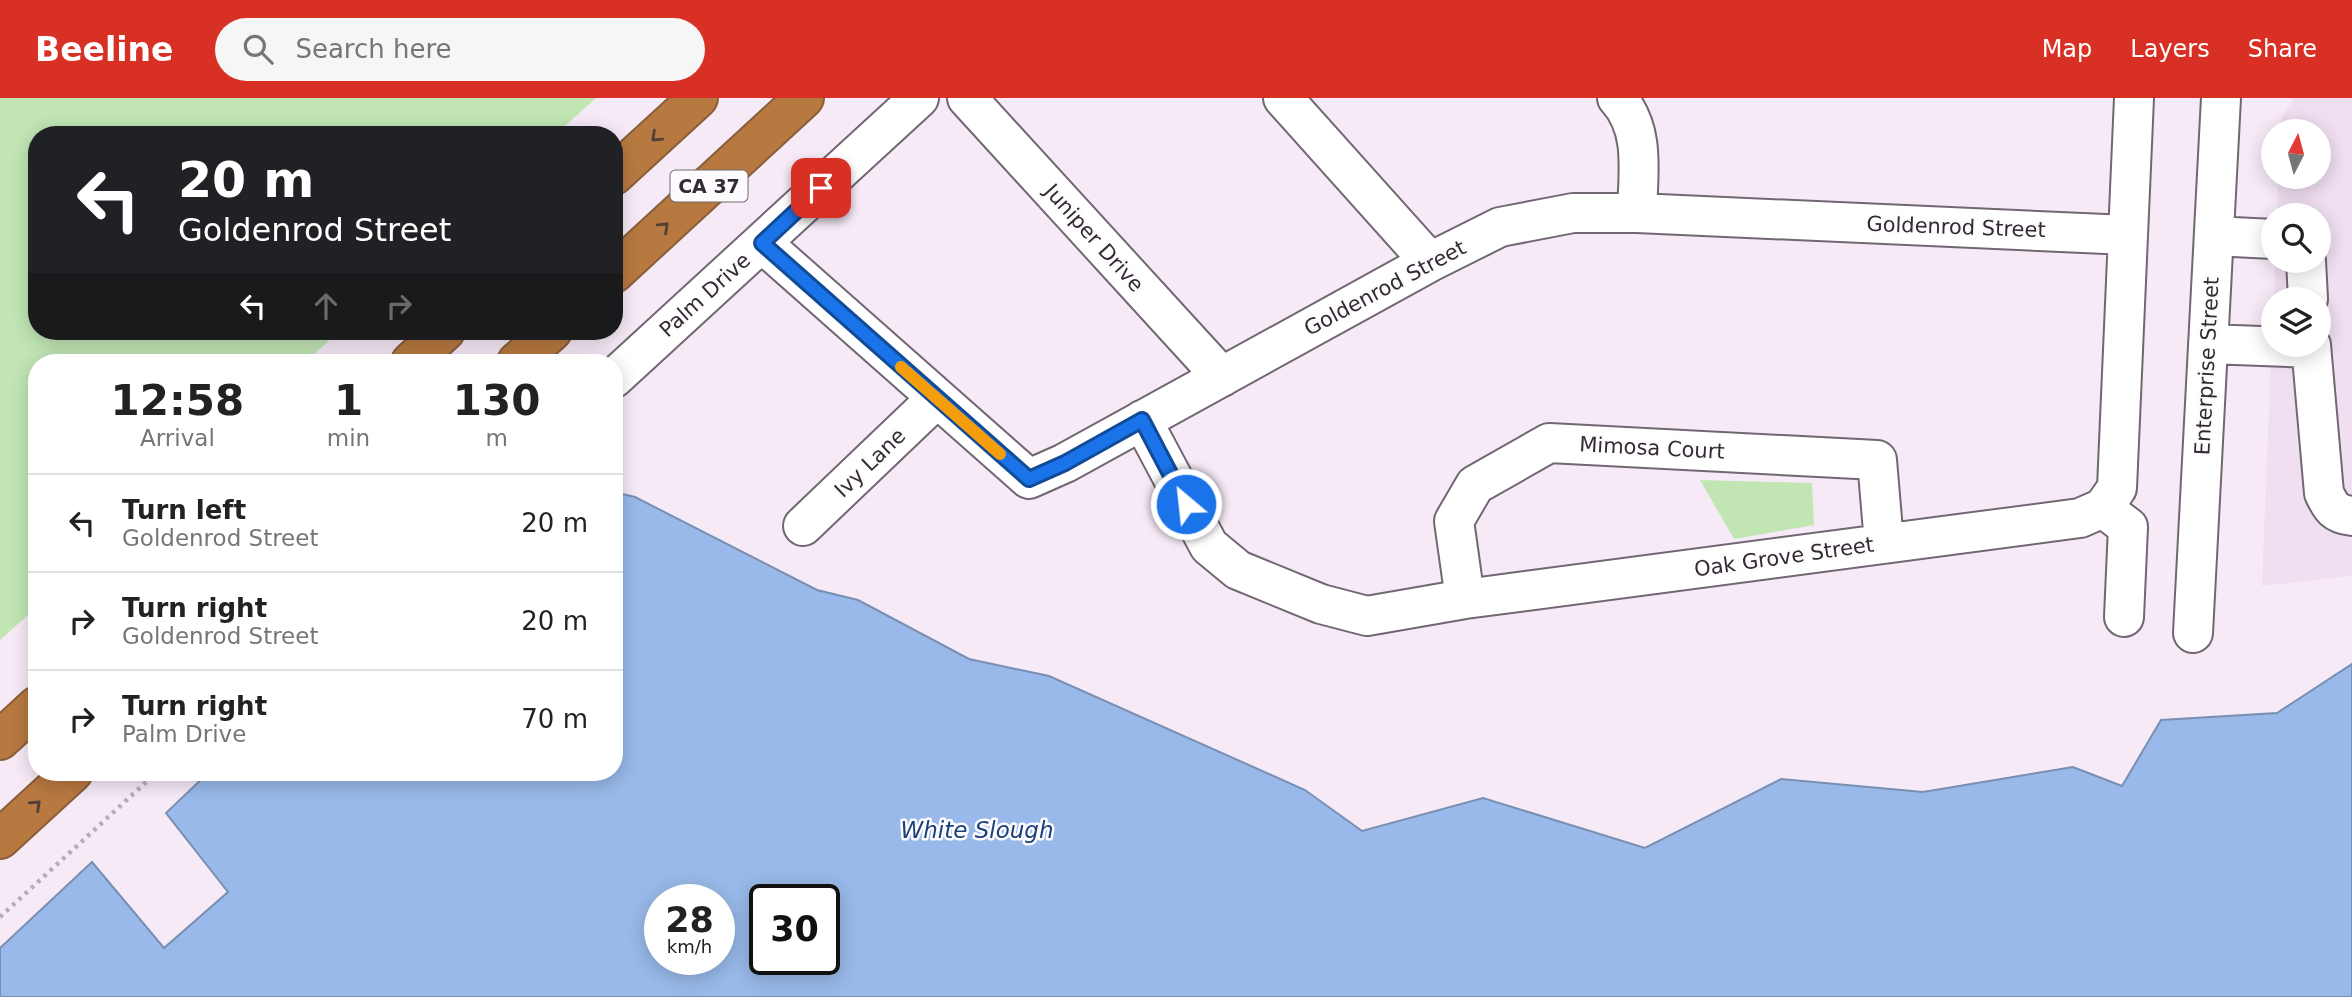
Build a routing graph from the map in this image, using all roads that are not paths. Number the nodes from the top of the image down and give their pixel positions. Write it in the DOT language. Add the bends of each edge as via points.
graph roads {
  1 [pos="698,98"];
  2 [pos="804,98"];
  3 [pos="919,98"];
  4 [pos="967,98"];
  5 [pos="1283,98"];
  6 [pos="1617,98"];
  7 [pos="2134,98"];
  8 [pos="2221,98"];
  9 [pos="623,167"];
  10 [pos="1637,213"];
  11 [pos="2128,235"];
  12 [pos="2214,236"];
  13 [pos="2261,238"];
  14 [pos="762,243"];
  15 [pos="1430,262"];
  16 [pos="623,265"];
  17 [pos="435,340"];
  18 [pos="542,340"];
  19 [pos="2208,344"];
  20 [pos="2261,345"];
  21 [pos="420,354"];
  22 [pos="526,354"];
  23 [pos="2312,357"];
  24 [pos="623,370"];
  25 [pos="1222,377"];
  26 [pos="936,399"];
  27 [pos="1142,420"];
  28 [pos="2103,508"];
  29 [pos="2352,516"];
  30 [pos="803,526"];
  31 [pos="1884,543"];
  32 [pos="1465,599"];
  33 [pos="2124,617"];
  34 [pos="2193,634"];
  35 [pos="28,714"];
  36 [pos="0,740"];
  37 [pos="62,781"];
  38 [pos="0,838"];
  1 -- 9 [label="highway, one-way"];
  16 -- 2 [label="highway, CA 37, one-way"];
  3 -- 14 [label="street, Palm Drive"];
  4 -- 25 [label="street, Juniper Drive"];
  5 -- 15 [label="street"];
  6 -- 10 [label="street" via="1626,107 1638,138"];
  7 -- 11 [label="street"];
  8 -- 12 [label="street, Enterprise Street"];
  10 -- 11 [label="street, Goldenrod Street"];
  10 -- 15 [label="street, Goldenrod Street" via="1573,213 1500,227"];
  11 -- 28 [label="street" via="2117,488"];
  12 -- 13 [label="street"];
  12 -- 19 [label="street, Enterprise Street"];
  14 -- 24 [label="street, Palm Drive"];
  14 -- 26 [label="street, Goldenrod Street"];
  15 -- 25 [label="street, Goldenrod Street"];
  17 -- 21 [label="highway"];
  18 -- 22 [label="highway"];
  19 -- 20 [label="street"];
  19 -- 34 [label="street, Enterprise Street"];
  23 -- 29 [label="street" via="2324,493 2330,508"];
  25 -- 27 [label="street, Goldenrod Street"];
  26 -- 27 [label="street, Goldenrod Street" via="1029,479"];
  26 -- 30 [label="street, Ivy Lane"];
  27 -- 32 [label="street, Oak Grove Street" via="1209,545 1238,570 1321,604 1367,615"];
  28 -- 31 [label="street, Oak Grove Street" via="2080,518"];
  28 -- 33 [label="street" via="2128,527"];
  31 -- 32 [label="street, Oak Grove Street"];
  31 -- 32 [label="street, Mimosa Court" via="1877,460 1549,443 1475,485 1454,521"];
  35 -- 36 [label="highway"];
  38 -- 37 [label="highway, one-way"];
}
